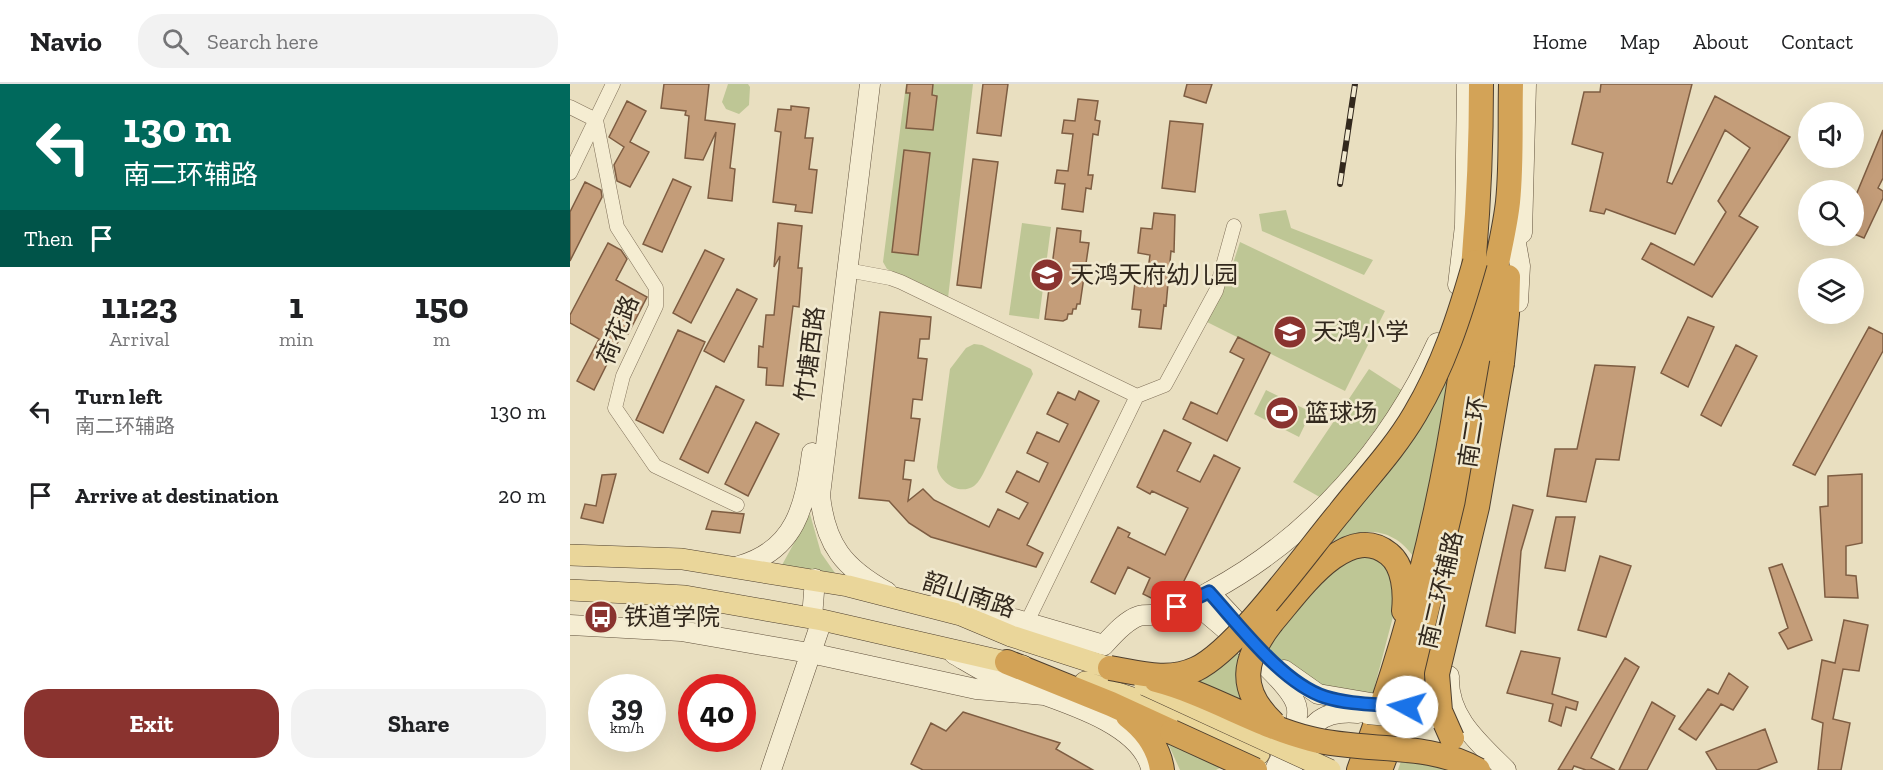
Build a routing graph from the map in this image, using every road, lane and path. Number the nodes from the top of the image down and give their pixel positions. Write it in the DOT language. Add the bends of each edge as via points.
graph roads {
  1 [pos="613,84"];
  2 [pos="859,84"];
  3 [pos="870,84"];
  4 [pos="1477,88"];
  5 [pos="1516,88"];
  6 [pos="570,107"];
  7 [pos="596,120"];
  8 [pos="570,173"];
  9 [pos="1508,202"];
  10 [pos="1234,226"];
  11 [pos="1475,262"];
  12 [pos="1520,266"];
  13 [pos="847,270"];
  14 [pos="1452,311"];
  15 [pos="1137,396"];
  16 [pos="737,505"];
  17 [pos="570,555"];
  18 [pos="739,566"];
  19 [pos="815,579"];
  20 [pos="570,590"];
  21 [pos="1200,596"];
  22 [pos="897,598"];
  23 [pos="817,619"];
  24 [pos="570,625"];
  25 [pos="1019,629"];
  26 [pos="1400,644"];
  27 [pos="938,645"];
  28 [pos="810,653"];
  29 [pos="1007,662"];
  30 [pos="1110,668"];
  31 [pos="1044,695"];
  32 [pos="1310,698"];
  33 [pos="1111,704"];
  34 [pos="1370,709"];
  35 [pos="1341,711"];
  36 [pos="1459,717"];
  37 [pos="1295,727"];
  38 [pos="1257,762"];
  39 [pos="771,770"];
  40 [pos="1152,770"];
  41 [pos="1162,770"];
  42 [pos="1275,770"];
  43 [pos="1293,770"];
  44 [pos="1330,770"];
  45 [pos="1359,770"];
  46 [pos="1380,770"];
  47 [pos="1478,770"];
  48 [pos="1506,770"];
  1 -- 7 [label="street"];
  2 -- 18 [label="street, 竹塘西路" via="804,495 787,536 775,551"];
  3 -- 13 [label="street, 竹塘西路"];
  4 -- 11 [label="highway, 南二环" via="1481,158"];
  4 -- 14 [label="street" via="1461,272"];
  5 -- 9 [label="highway, 南二环"];
  5 -- 12 [label="street, 南二环辅路"];
  6 -- 7 [label="street"];
  7 -- 8 [label="street"];
  7 -- 16 [label="street, 荷花路" via="617,227 656,288 656,306 623,376 615,408 655,466"];
  9 -- 12 [label="street, 南二环辅路"];
  9 -- 46 [label="highway, 南二环" via="1460,503 1408,694"];
  9 -- 47 [label="highway, bridge" via="1508,314 1502,363 1477,507 1437,674 1438,702 1445,725"];
  10 -- 15 [label="street" via="1216,291 1165,385"];
  11 -- 14 [label="street"];
  11 -- 26 [label="highway, 南二环" via="1450,449 1431,536"];
  11 -- 30 [label="highway, bridge" via="1446,350 1414,416 1242,629 1207,664 1193,671 1158,676"];
  12 -- 36 [label="street, 南二环辅路" via="1505,410 1450,667 1449,691"];
  13 -- 15 [label="street" via="901,282"];
  13 -- 22 [label="street, 竹塘西路" via="821,473 822,511 828,534 848,567"];
  14 -- 21 [label="street" via="1403,407 1332,502 1241,574"];
  15 -- 25 [label="street"];
  17 -- 18 [label="main road, 韶山南路" via="680,558"];
  18 -- 19 [label="main road, 韶山南路"];
  19 -- 22 [label="main road, 韶山南路"];
  19 -- 23 [label="street"];
  20 -- 23 [label="main road" via="685,596"];
  21 -- 25 [label="street" via="1162,614 1138,616 1104,645"];
  21 -- 32 [label="street"];
  22 -- 25 [label="main road, 韶山南路"];
  23 -- 27 [label="main road"];
  23 -- 28 [label="street"];
  24 -- 28 [label="street" via="681,631"];
  25 -- 30 [label="main road, 韶山南路"];
  26 -- 37 [label="highway, bridge" via="1405,605 1396,561 1388,553 1364,545 1336,554 1272,622 1253,651 1248,676 1253,698"];
  26 -- 45 [label="highway, 南二环"];
  27 -- 29 [label="main road"];
  27 -- 31 [label="street" via="995,678"];
  28 -- 31 [label="street" via="976,689"];
  28 -- 39 [label="street"];
  29 -- 33 [label="highway"];
  29 -- 38 [label="main road" via="1132,698"];
  30 -- 37 [label="highway, bridge" via="1171,684"];
  30 -- 44 [label="main road, 韶山南路, bridge"];
  31 -- 40 [label="street" via="1129,735 1142,748"];
  32 -- 34 [label="street"];
  32 -- 35 [label="street"];
  32 -- 37 [label="street"];
  32 -- 37 [label="street" via="1298,711"];
  33 -- 38 [label="highway, bridge" via="1172,732"];
  33 -- 41 [label="highway" via="1145,732 1156,749"];
  34 -- 35 [label="street"];
  34 -- 36 [label="street, bridge"];
  35 -- 37 [label="street"];
  36 -- 48 [label="street"];
  37 -- 42 [label="street"];
  37 -- 43 [label="street"];
  37 -- 47 [label="highway, bridge" via="1329,743 1447,755"];
  38 -- 43 [label="main road"];
}
